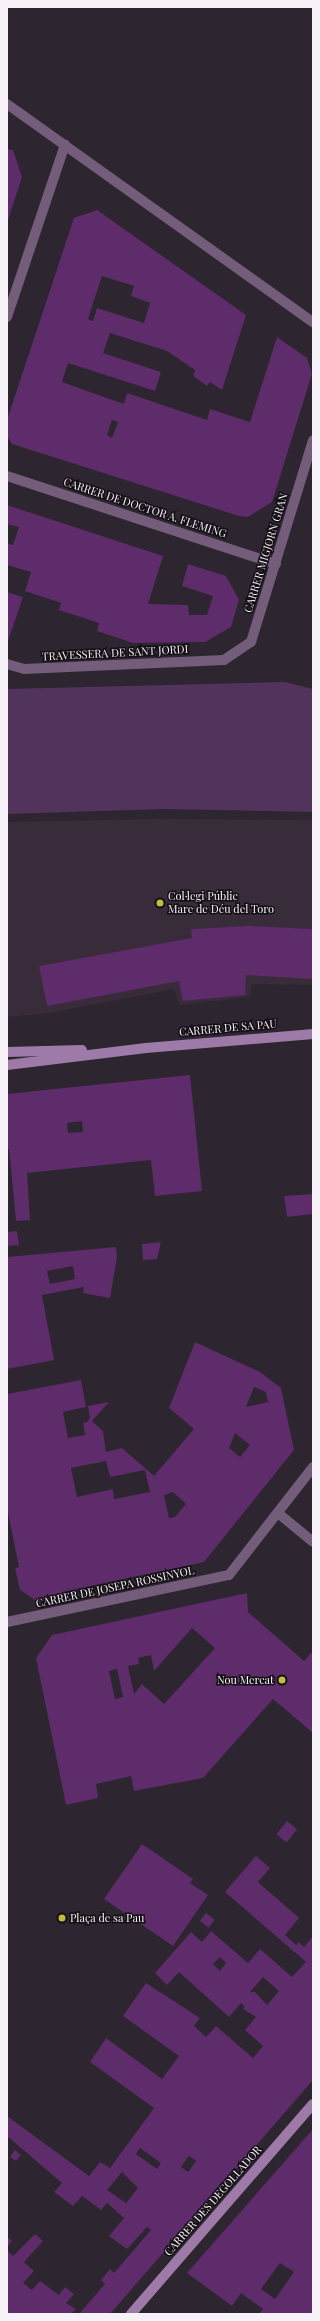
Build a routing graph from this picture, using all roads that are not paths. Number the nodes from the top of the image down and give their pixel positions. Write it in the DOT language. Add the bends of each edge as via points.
graph roads {
  1 [pos="7,104"];
  2 [pos="65,145"];
  3 [pos="7,317"];
  4 [pos="313,322"];
  5 [pos="313,440"];
  6 [pos="7,476"];
  7 [pos="276,564"];
  8 [pos="224,660"];
  9 [pos="7,664"];
  10 [pos="313,1034"];
  11 [pos="146,1048"];
  12 [pos="7,1052"];
  13 [pos="7,1065"];
  14 [pos="313,1467"];
  15 [pos="278,1513"];
  16 [pos="313,1542"];
  17 [pos="7,1622"];
  18 [pos="313,2104"];
  19 [pos="131,2314"];
  1 -- 2 [label="street"];
  2 -- 3 [label="street"];
  2 -- 4 [label="street"];
  5 -- 7 [label="street, CARRER MIGJORN GRAN"];
  6 -- 7 [label="street, CARRER DE DOCTOR A. FLEMING"];
  7 -- 8 [label="street, CARRER MIGJORN GRAN" via="251,642"];
  8 -- 9 [label="street, TRAVESSERA DE SANT JORDI" via="24,669"];
  10 -- 11 [label="street, CARRER DE SA PAU"];
  11 -- 12 [label="street, CARRER DE SA PAU"];
  11 -- 13 [label="street, CARRER DE SA PAU"];
  14 -- 15 [label="street"];
  15 -- 16 [label="street"];
  15 -- 17 [label="street, CARRER DE JOSEPA ROSSINYOL" via="229,1575"];
  18 -- 19 [label="street, CARRER DES DEGOLLADOR"];
}
